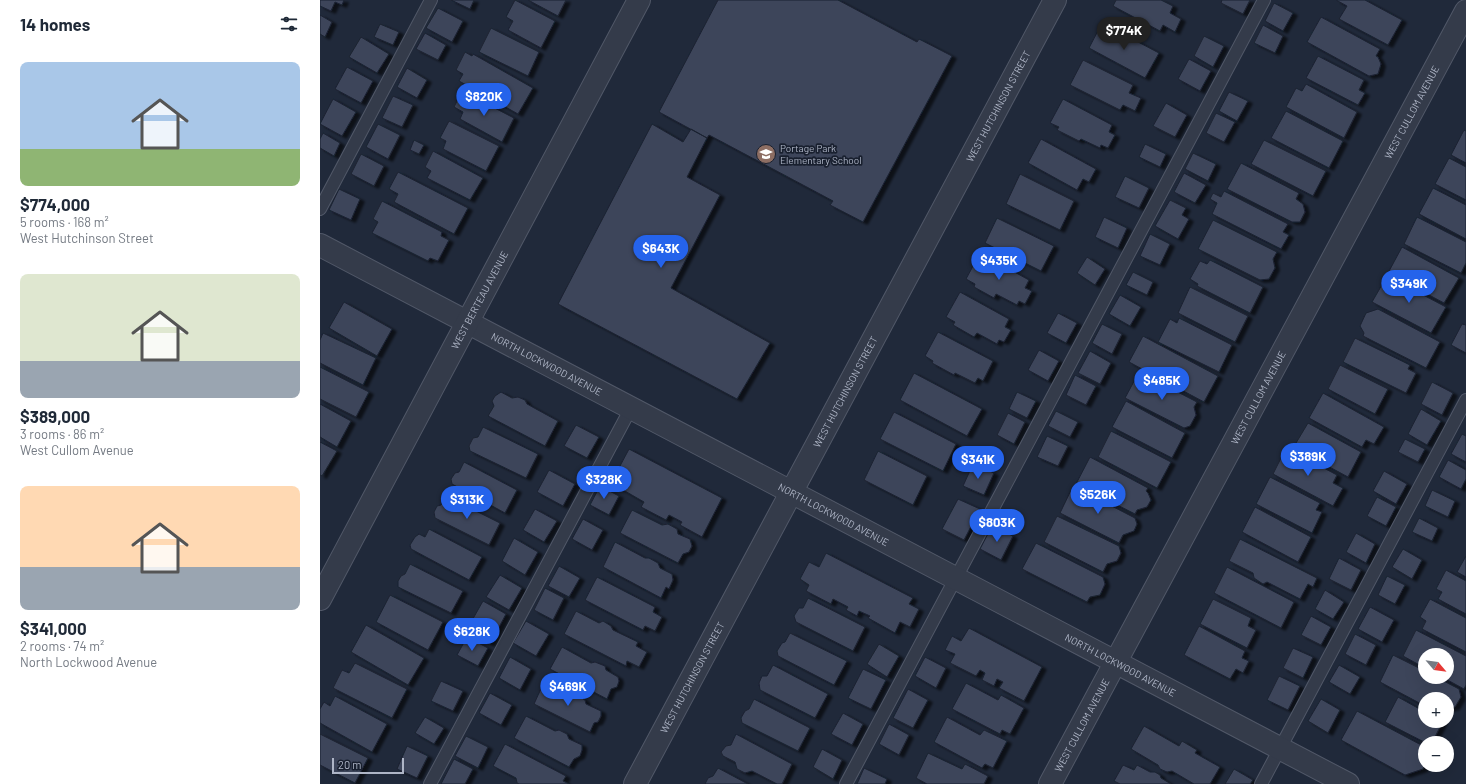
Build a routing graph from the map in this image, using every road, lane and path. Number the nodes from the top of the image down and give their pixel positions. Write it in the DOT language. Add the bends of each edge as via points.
graph roads {
  1 [pos="431,0"];
  2 [pos="639,0"];
  3 [pos="1055,0"];
  4 [pos="1264,0"];
  5 [pos="1453,0"];
  6 [pos="1466,7"];
  7 [pos="1466,11"];
  8 [pos="320,209"];
  9 [pos="320,245"];
  10 [pos="467,322"];
  11 [pos="1466,400"];
  12 [pos="631,408"];
  13 [pos="791,492"];
  14 [pos="956,578"];
  15 [pos="320,599"];
  16 [pos="1116,662"];
  17 [pos="1280,748"];
  18 [pos="430,784"];
  19 [pos="635,784"];
  20 [pos="846,784"];
  21 [pos="1050,784"];
  22 [pos="1261,784"];
  23 [pos="1348,784"];
  1 -- 8 [label="lane"];
  2 -- 10 [label="street, WEST BERTEAU AVENUE"];
  3 -- 13 [label="street, WEST HUTCHINSON STREET"];
  4 -- 14 [label="lane"];
  5 -- 6 [label="street"];
  7 -- 16 [label="street, WEST CULLOM AVENUE"];
  9 -- 10 [label="street, NORTH LOCKWOOD AVENUE"];
  10 -- 12 [label="street, NORTH LOCKWOOD AVENUE"];
  10 -- 15 [label="street, WEST BERTEAU AVENUE"];
  11 -- 17 [label="lane"];
  12 -- 13 [label="street, NORTH LOCKWOOD AVENUE"];
  12 -- 18 [label="lane"];
  13 -- 14 [label="street, NORTH LOCKWOOD AVENUE"];
  13 -- 19 [label="street, WEST HUTCHINSON STREET"];
  14 -- 16 [label="street, NORTH LOCKWOOD AVENUE"];
  14 -- 20 [label="lane"];
  16 -- 17 [label="street, NORTH LOCKWOOD AVENUE"];
  16 -- 21 [label="street, WEST CULLOM AVENUE"];
  17 -- 22 [label="lane"];
  17 -- 23 [label="street, NORTH LOCKWOOD AVENUE"];
}
